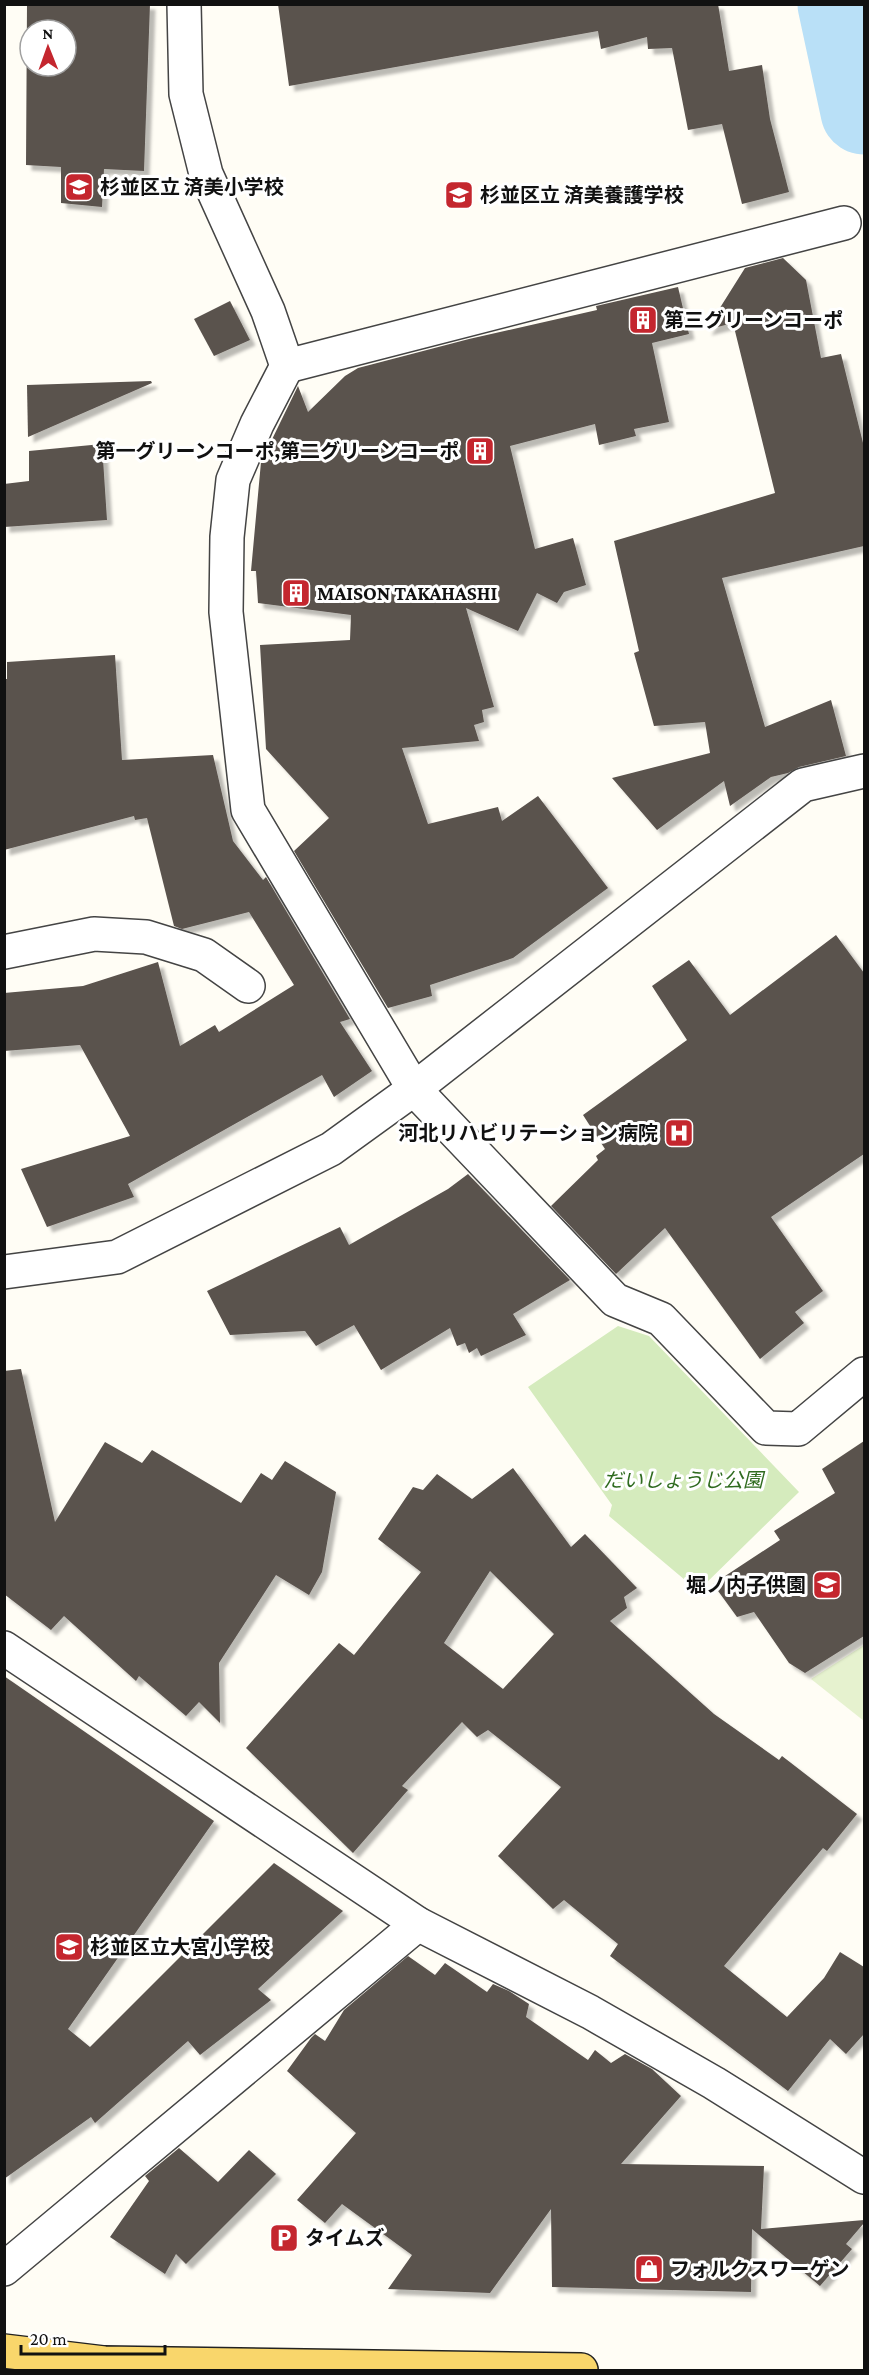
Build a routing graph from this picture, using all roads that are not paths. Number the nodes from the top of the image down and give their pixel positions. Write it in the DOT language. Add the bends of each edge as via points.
graph roads {
  1 [pos="184,4"];
  2 [pos="844,223"];
  3 [pos="287,366"];
  4 [pos="864,771"];
  5 [pos="4,952"];
  6 [pos="248,986"];
  7 [pos="414,1089"];
  8 [pos="4,1272"];
  9 [pos="864,1374"];
  10 [pos="4,1648"];
  11 [pos="418,1924"];
  12 [pos="864,2177"];
  13 [pos="4,2269"];
  14 [pos="4,2351"];
  15 [pos="580,2370"];
  1 -- 3 [label="street" via="186,94 207,174 268,311"];
  2 -- 3 [label="street"];
  3 -- 7 [label="street" via="233,480 226,537 226,612 248,810"];
  4 -- 7 [label="street" via="803,785"];
  5 -- 6 [label="street" via="94,933 146,937 204,955"];
  7 -- 8 [label="street" via="331,1149 117,1257"];
  7 -- 9 [label="street" via="615,1300 662,1319 766,1428 798,1430"];
  10 -- 11 [label="street"];
  11 -- 12 [label="street" via="590,2012 714,2083"];
  11 -- 13 [label="street"];
  14 -- 15 [label="main road" via="104,2363"];
}
